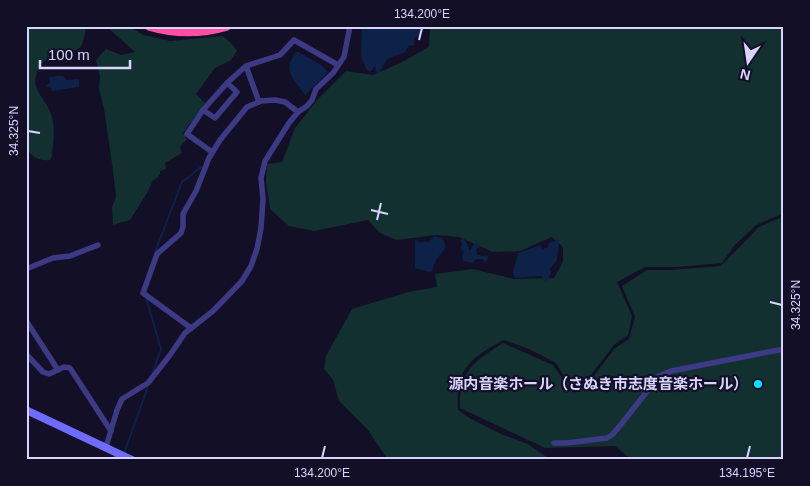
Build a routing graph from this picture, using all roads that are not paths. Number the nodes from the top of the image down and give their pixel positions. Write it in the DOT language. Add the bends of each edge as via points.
graph roads {
  1 [pos="150,26"];
  2 [pos="226,26"];
  3 [pos="350,26"];
  4 [pos="338,65"];
  5 [pos="246,66"];
  6 [pos="227,83"];
  7 [pos="259,102"];
  8 [pos="203,110"];
  9 [pos="298,112"];
  10 [pos="212,152"];
  11 [pos="98,245"];
  12 [pos="27,266"];
  13 [pos="27,322"];
  14 [pos="191,328"];
  15 [pos="784,349"];
  16 [pos="26,354"];
  17 [pos="58,370"];
  18 [pos="26,410"];
  19 [pos="111,431"];
  20 [pos="554,443"];
  21 [pos="106,447"];
  22 [pos="116,456"];
  23 [pos="132,460"];
  1 -- 2 [label="highway" via="194,32"];
  3 -- 4 [label="street" via="344,57"];
  4 -- 5 [label="street" via="294,40 280,55"];
  4 -- 9 [label="street" via="316,89 307,106"];
  5 -- 6 [label="street"];
  5 -- 7 [label="street"];
  6 -- 8 [label="street"];
  6 -- 8 [label="street" via="237,92 215,118"];
  7 -- 9 [label="street" via="285,102"];
  7 -- 10 [label="street" via="247,107"];
  8 -- 10 [label="street" via="187,134"];
  9 -- 14 [label="street" via="262,170 261,228 251,266 234,290"];
  10 -- 14 [label="street" via="183,214 181,233 157,254 143,293"];
  11 -- 12 [label="street" via="70,256"];
  13 -- 17 [label="street"];
  14 -- 19 [label="street" via="148,383 122,399"];
  15 -- 20 [label="street" via="671,371 660,376 607,438"];
  16 -- 17 [label="street" via="43,372 49,374"];
  17 -- 19 [label="street" via="70,368"];
  18 -- 21 [label="main road"];
  19 -- 21 [label="street"];
  21 -- 22 [label="main road"];
  22 -- 23 [label="main road"];
}
